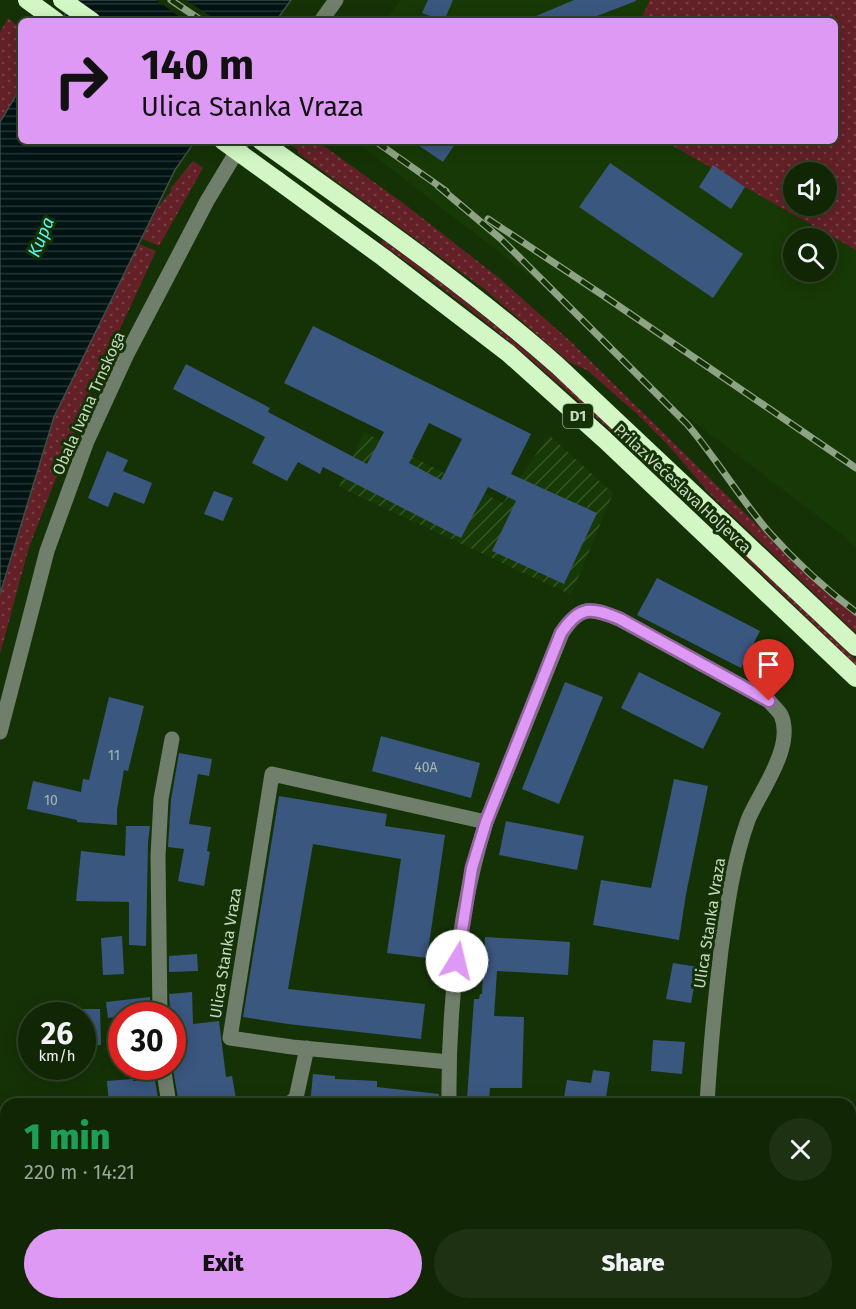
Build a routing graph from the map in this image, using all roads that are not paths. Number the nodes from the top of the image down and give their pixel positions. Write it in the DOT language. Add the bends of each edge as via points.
graph roads {
  1 [pos="27,0"];
  2 [pos="62,0"];
  3 [pos="336,0"];
  4 [pos="52,18"];
  5 [pos="88,18"];
  6 [pos="323,18"];
  7 [pos="227,144"];
  8 [pos="241,144"];
  9 [pos="265,144"];
  10 [pos="856,647"];
  11 [pos="856,678"];
  12 [pos="0,732"];
  13 [pos="172,739"];
  14 [pos="486,822"];
  15 [pos="160,1002"];
  16 [pos="307,1048"];
  17 [pos="448,1062"];
  18 [pos="165,1080"];
  19 [pos="168,1098"];
  20 [pos="296,1098"];
  21 [pos="449,1098"];
  22 [pos="707,1098"];
  1 -- 4 [label="highway"];
  2 -- 5 [label="highway"];
  3 -- 6 [label="street"];
  7 -- 11 [label="highway, Prilaz Većeslava Holjevca / D1, bridge" via="508,353"];
  8 -- 12 [label="street, Obala Ivana Trnskoga" via="126,356 87,441 47,551"];
  9 -- 10 [label="highway, Prilaz Većeslava Holjevca / D1" via="522,334"];
  13 -- 15 [label="street" via="161,799 158,856"];
  14 -- 16 [label="street, Ulica Stanka Vraza" via="272,774 230,1038"];
  14 -- 17 [label="street, Ulica Stanka Vraza" via="472,868 453,984"];
  14 -- 22 [label="street, Ulica Stanka Vraza" via="561,633 568,622 587,610 620,619 769,701 780,713 785,740 749,819 729,891 714,1004"];
  16 -- 17 [label="street, Ulica Stanka Vraza"];
  16 -- 20 [label="street"];
  17 -- 21 [label="street"];
  18 -- 19 [label="street"];
}
